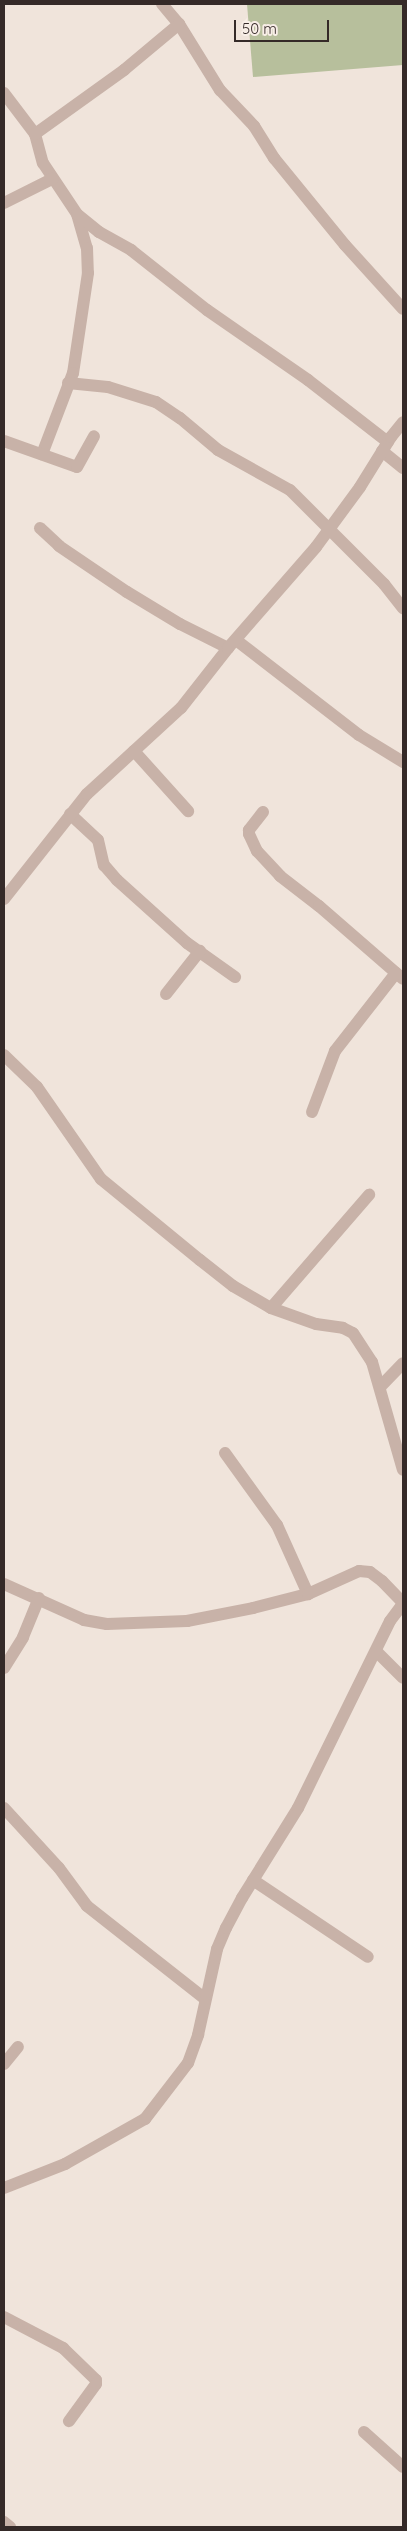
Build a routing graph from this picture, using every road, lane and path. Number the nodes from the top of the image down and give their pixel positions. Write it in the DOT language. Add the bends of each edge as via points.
graph roads {
  1 [pos="162,4"];
  2 [pos="179,24"];
  3 [pos="4,93"];
  4 [pos="35,134"];
  5 [pos="52,179"];
  6 [pos="4,203"];
  7 [pos="78,214"];
  8 [pos="403,309"];
  9 [pos="68,383"];
  10 [pos="403,422"];
  11 [pos="94,436"];
  12 [pos="4,441"];
  13 [pos="385,446"];
  14 [pos="42,454"];
  15 [pos="403,468"];
  16 [pos="40,528"];
  17 [pos="329,530"];
  18 [pos="403,608"];
  19 [pos="232,644"];
  20 [pos="134,751"];
  21 [pos="403,762"];
  22 [pos="188,811"];
  23 [pos="262,812"];
  24 [pos="70,814"];
  25 [pos="4,899"];
  26 [pos="200,951"];
  27 [pos="400,976"];
  28 [pos="235,977"];
  29 [pos="166,994"];
  30 [pos="4,1055"];
  31 [pos="312,1112"];
  32 [pos="369,1195"];
  33 [pos="271,1308"];
  34 [pos="403,1363"];
  35 [pos="380,1387"];
  36 [pos="225,1453"];
  37 [pos="403,1470"];
  38 [pos="4,1584"];
  39 [pos="308,1594"];
  40 [pos="39,1598"];
  41 [pos="403,1604"];
  42 [pos="376,1651"];
  43 [pos="4,1668"];
  44 [pos="403,1678"];
  45 [pos="4,1808"];
  46 [pos="253,1880"];
  47 [pos="368,1957"];
  48 [pos="205,1999"];
  49 [pos="18,2047"];
  50 [pos="4,2064"];
  51 [pos="4,2188"];
  52 [pos="4,2317"];
  53 [pos="69,2421"];
  54 [pos="364,2432"];
  55 [pos="403,2467"];
  1 -- 2 [label="street"];
  2 -- 4 [label="street" via="124,70"];
  2 -- 8 [label="street" via="220,90 254,126 274,158 345,245"];
  3 -- 4 [label="street"];
  4 -- 5 [label="street" via="43,163"];
  5 -- 6 [label="street"];
  5 -- 7 [label="street"];
  7 -- 9 [label="street" via="87,248 88,273 78,346"];
  7 -- 13 [label="street" via="308,380"];
  9 -- 14 [label="street"];
  9 -- 17 [label="street" via="108,387 156,402 218,450 290,490"];
  10 -- 13 [label="street"];
  11 -- 14 [label="street" via="77,467"];
  12 -- 14 [label="street"];
  13 -- 15 [label="street"];
  13 -- 17 [label="street"];
  16 -- 19 [label="street" via="59,546 127,592 180,624"];
  17 -- 18 [label="street" via="384,584"];
  17 -- 19 [label="street"];
  19 -- 20 [label="street" via="181,708"];
  19 -- 21 [label="street" via="358,736"];
  20 -- 22 [label="street"];
  20 -- 24 [label="street"];
  23 -- 27 [label="street" via="249,830 256,851 280,876"];
  24 -- 25 [label="street"];
  24 -- 26 [label="street" via="98,840 104,865 117,880"];
  26 -- 28 [label="street"];
  26 -- 29 [label="street"];
  27 -- 31 [label="street" via="335,1051"];
  30 -- 33 [label="street" via="37,1087 101,1179 233,1286"];
  32 -- 33 [label="street"];
  33 -- 35 [label="street" via="353,1333 372,1362"];
  34 -- 35 [label="street"];
  35 -- 37 [label="street"];
  36 -- 39 [label="street" via="277,1525"];
  38 -- 40 [label="street"];
  39 -- 40 [label="street" via="187,1621 136,1624 97,1624"];
  39 -- 41 [label="street" via="359,1571 370,1572"];
  40 -- 43 [label="street" via="23,1637"];
  41 -- 42 [label="street"];
  42 -- 44 [label="street"];
  42 -- 46 [label="street" via="298,1808"];
  45 -- 48 [label="street" via="87,1906"];
  46 -- 47 [label="street"];
  46 -- 48 [label="street" via="217,1949"];
  48 -- 51 [label="street" via="188,2063 145,2119 65,2164"];
  49 -- 50 [label="street"];
  52 -- 53 [label="street" via="63,2348 96,2380"];
  54 -- 55 [label="street"];
}
